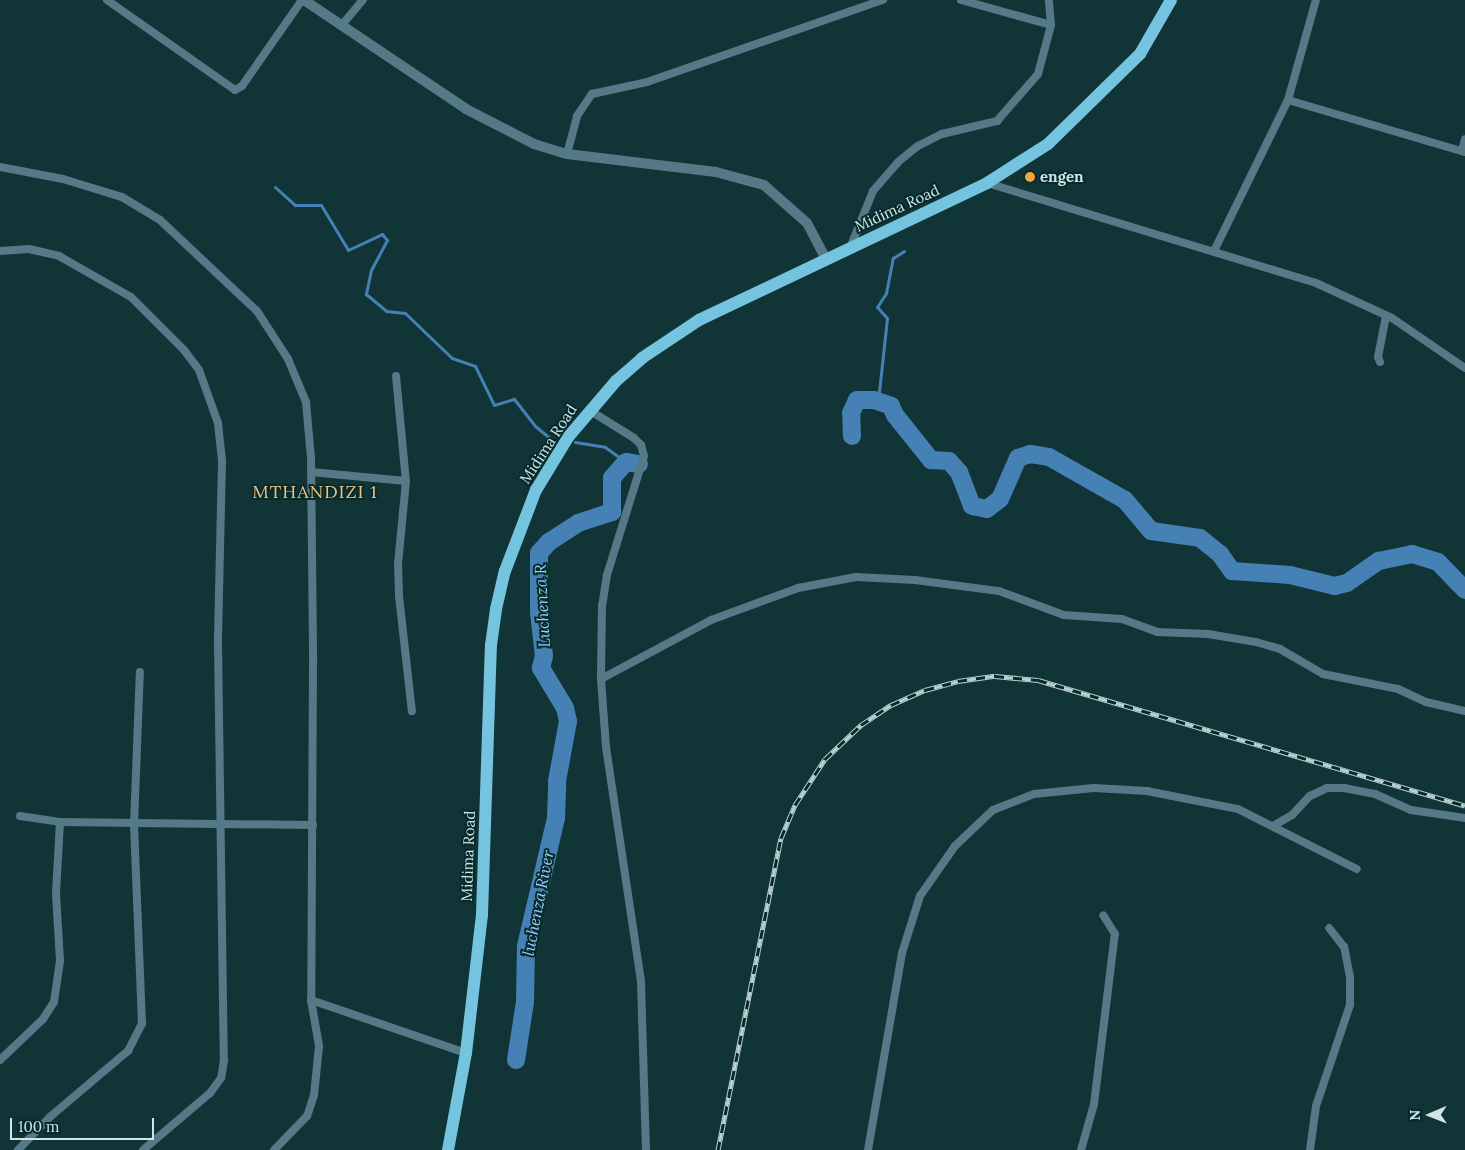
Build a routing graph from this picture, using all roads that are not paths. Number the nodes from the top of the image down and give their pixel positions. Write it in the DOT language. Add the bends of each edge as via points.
graph roads {
  1 [pos="107,0"];
  2 [pos="303,0"];
  3 [pos="363,0"];
  4 [pos="883,0"];
  5 [pos="961,0"];
  6 [pos="1049,0"];
  7 [pos="1172,0"];
  8 [pos="1316,0"];
  9 [pos="1051,25"];
  10 [pos="341,26"];
  11 [pos="1288,100"];
  12 [pos="1465,139"];
  13 [pos="1463,151"];
  14 [pos="567,154"];
  15 [pos="0,167"];
  16 [pos="987,183"];
  17 [pos="850,248"];
  18 [pos="0,251"];
  19 [pos="1214,251"];
  20 [pos="826,259"];
  21 [pos="1386,316"];
  22 [pos="1380,362"];
  23 [pos="1465,368"];
  24 [pos="396,376"];
  25 [pos="589,410"];
  26 [pos="311,472"];
  27 [pos="406,481"];
  28 [pos="140,672"];
  29 [pos="601,679"];
  30 [pos="412,711"];
  31 [pos="1465,711"];
  32 [pos="20,816"];
  33 [pos="1465,818"];
  34 [pos="60,822"];
  35 [pos="313,824"];
  36 [pos="134,825"];
  37 [pos="223,826"];
  38 [pos="1273,826"];
  39 [pos="1357,869"];
  40 [pos="1103,915"];
  41 [pos="1330,928"];
  42 [pos="311,1000"];
  43 [pos="466,1052"];
  44 [pos="0,1060"];
  45 [pos="18,1150"];
  46 [pos="143,1150"];
  47 [pos="274,1150"];
  48 [pos="448,1150"];
  49 [pos="646,1150"];
  50 [pos="868,1150"];
  51 [pos="1081,1150"];
  52 [pos="1310,1150"];
  1 -- 2 [label="street" via="236,90"];
  2 -- 10 [label="street"];
  3 -- 10 [label="street"];
  4 -- 14 [label="street" via="647,82 592,94 577,116"];
  5 -- 9 [label="street"];
  6 -- 9 [label="street"];
  7 -- 16 [label="main road, Midima Road" via="1140,54 1048,144"];
  8 -- 11 [label="street"];
  9 -- 17 [label="street" via="1038,74 997,120 942,134 918,146 883,176 865,206"];
  10 -- 14 [label="street" via="507,132"];
  11 -- 13 [label="street"];
  11 -- 19 [label="street"];
  12 -- 13 [label="street"];
  14 -- 20 [label="street" via="716,172 764,185 807,223"];
  15 -- 26 [label="street" via="63,179 122,198 160,220 257,311 299,381 310,427"];
  16 -- 17 [label="main road, Midima Road"];
  16 -- 19 [label="street"];
  17 -- 20 [label="main road, Midima Road"];
  18 -- 37 [label="street" via="28,249 60,256 131,297 184,350 199,370 212,400 222,461 218,644"];
  19 -- 21 [label="street" via="1316,283"];
  20 -- 25 [label="main road, Midima Road" via="728,304 666,341 629,370"];
  21 -- 22 [label="street" via="1378,357"];
  21 -- 23 [label="street"];
  24 -- 27 [label="street"];
  25 -- 29 [label="street" via="634,438 641,445 644,456 607,575 602,605"];
  25 -- 43 [label="main road, Midima Road" via="536,490 505,570 496,609 491,646 482,914"];
  26 -- 27 [label="street"];
  26 -- 35 [label="street"];
  27 -- 30 [label="street" via="398,576 401,634"];
  28 -- 36 [label="street"];
  29 -- 31 [label="street" via="711,620 798,588 856,577 915,580 999,591 1064,615 1122,619 1157,632 1208,634 1256,642 1280,649 1323,674 1403,691 1426,702"];
  29 -- 49 [label="street" via="606,747 641,982"];
  32 -- 34 [label="street"];
  33 -- 38 [label="street" via="1411,810 1375,794 1327,788 1310,796 1292,815"];
  34 -- 36 [label="street"];
  34 -- 44 [label="street" via="56,893 60,961 54,1002 43,1019"];
  35 -- 37 [label="street"];
  35 -- 42 [label="street"];
  36 -- 37 [label="street"];
  36 -- 45 [label="street" via="142,1011 138,1036 117,1062 51,1116"];
  37 -- 46 [label="street" via="224,1060 221,1078 192,1111"];
  38 -- 39 [label="street"];
  38 -- 50 [label="street" via="1238,809 1147,791 1094,788 1034,794 993,810 955,846 920,896 902,953"];
  40 -- 51 [label="street" via="1115,934 1094,1104"];
  41 -- 52 [label="street" via="1344,947 1350,977 1350,1005 1316,1106"];
  42 -- 43 [label="street"];
  42 -- 47 [label="street" via="319,1046 314,1094 307,1116"];
  43 -- 48 [label="main road, Midima Road"];
}
